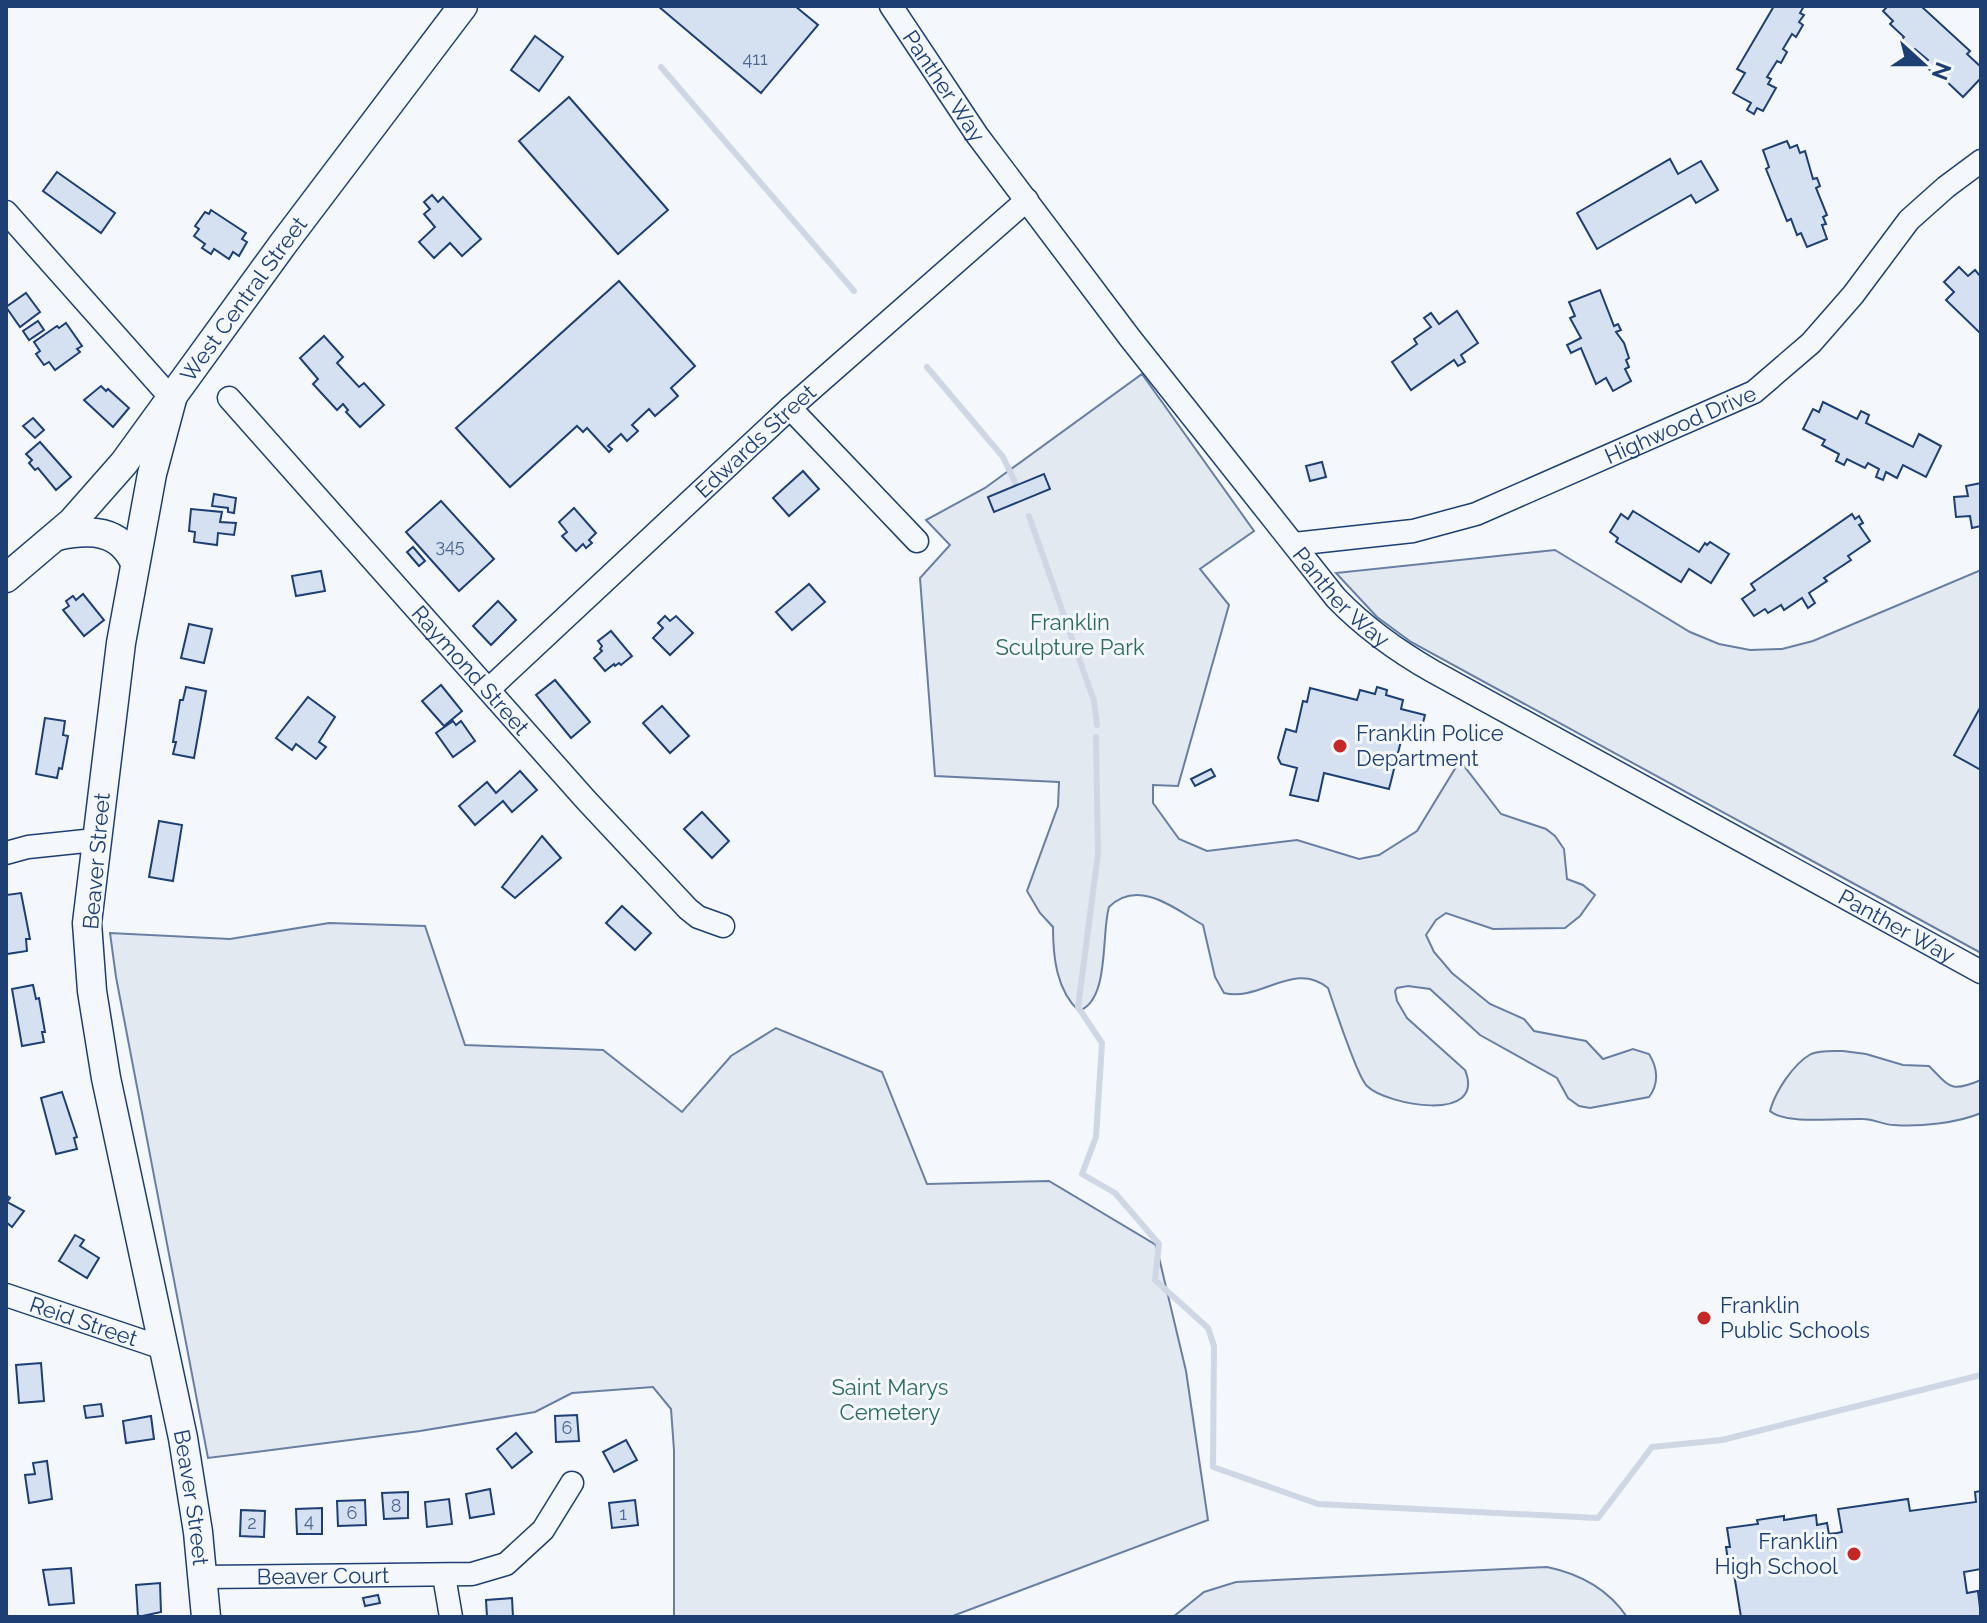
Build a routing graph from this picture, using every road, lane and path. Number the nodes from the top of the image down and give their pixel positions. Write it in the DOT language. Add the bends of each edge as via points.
graph roads {
  1 [pos="463,6"];
  2 [pos="891,6"];
  3 [pos="1981,161"];
  4 [pos="1027,200"];
  5 [pos="6,212"];
  6 [pos="229,398"];
  7 [pos="172,399"];
  8 [pos="790,408"];
  9 [pos="57,536"];
  10 [pos="917,541"];
  11 [pos="1294,544"];
  12 [pos="135,563"];
  13 [pos="6,578"];
  14 [pos="489,689"];
  15 [pos="95,840"];
  16 [pos="6,853"];
  17 [pos="723,926"];
  18 [pos="1981,972"];
  19 [pos="6,1295"];
  20 [pos="163,1348"];
  21 [pos="572,1483"];
  22 [pos="444,1576"];
  23 [pos="201,1577"];
  24 [pos="206,1617"];
  25 [pos="451,1617"];
  1 -- 7 [label="main road, West Central Street"];
  2 -- 4 [label="street, Panther Way"];
  3 -- 11 [label="street, Highwood Drive" via="1909,220 1811,343 1754,392 1476,514 1413,531"];
  4 -- 8 [label="street, Edwards Street"];
  4 -- 11 [label="street, Panther Way"];
  5 -- 7 [label="street"];
  6 -- 14 [label="street, Raymond Street"];
  7 -- 9 [label="main road, West Central Street" via="102,490"];
  7 -- 12 [label="main road, Beaver Street"];
  8 -- 10 [label="street"];
  8 -- 14 [label="street, Edwards Street"];
  9 -- 12 [label="main road" via="105,533 123,544"];
  9 -- 13 [label="main road, West Central Street"];
  11 -- 18 [label="street, Panther Way" via="1349,612 1394,649"];
  12 -- 15 [label="main road, Beaver Street"];
  14 -- 17 [label="street, Raymond Street" via="688,909"];
  15 -- 16 [label="street"];
  15 -- 20 [label="main road, Beaver Street" via="87,923 92,991"];
  19 -- 20 [label="street, Reid Street"];
  20 -- 23 [label="main road, Beaver Street" via="183,1438"];
  21 -- 22 [label="street, Beaver Court" via="543,1530 506,1564"];
  22 -- 23 [label="street, Beaver Court"];
  22 -- 25 [label="street"];
  23 -- 24 [label="main road, Beaver Street"];
}
